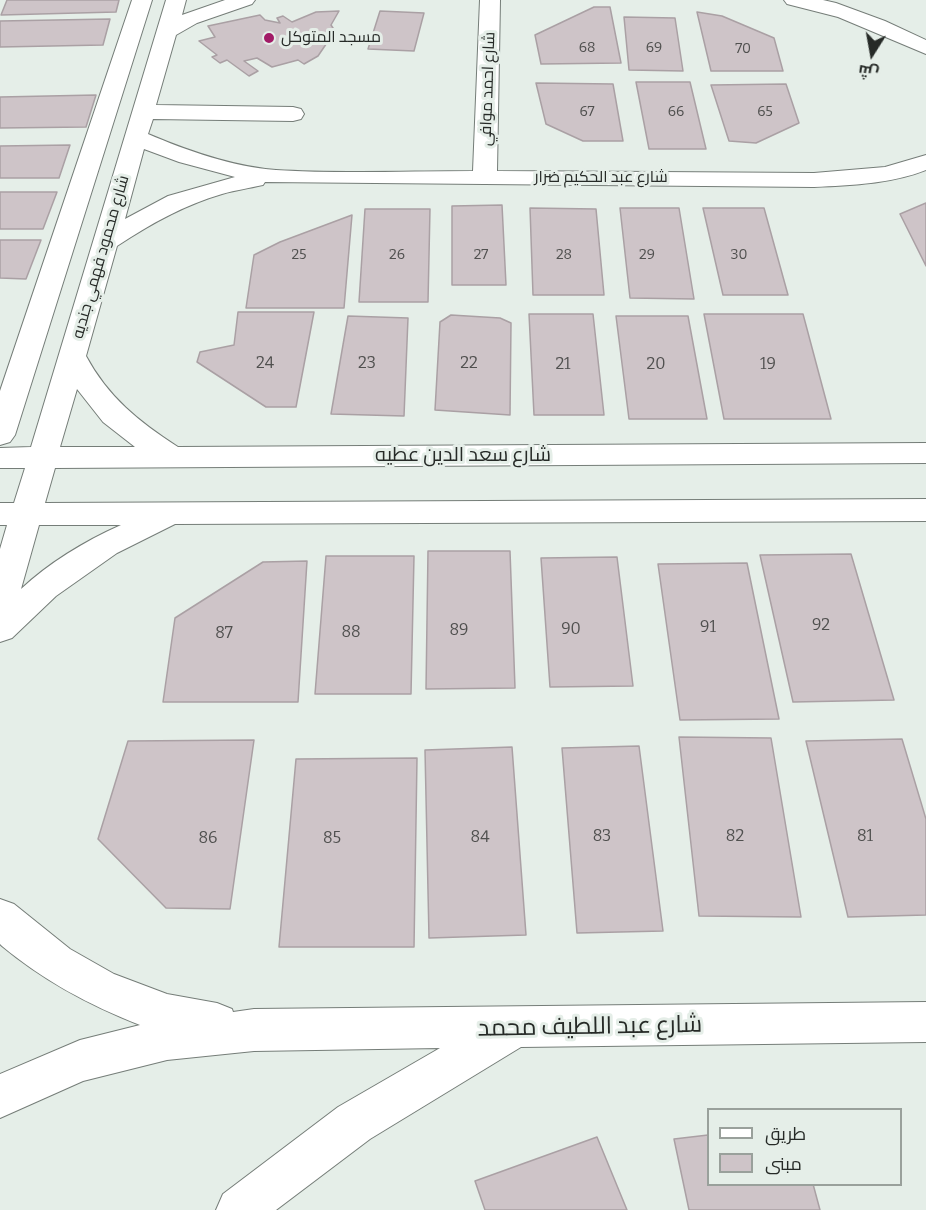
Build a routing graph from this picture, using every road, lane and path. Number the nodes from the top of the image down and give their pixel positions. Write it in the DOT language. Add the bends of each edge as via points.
graph roads {
  1 [pos="142,0"];
  2 [pos="176,0"];
  3 [pos="245,0"];
  4 [pos="490,0"];
  5 [pos="794,0"];
  6 [pos="167,32"];
  7 [pos="926,48"];
  8 [pos="144,112"];
  9 [pos="293,114"];
  10 [pos="136,137"];
  11 [pos="926,162"];
  12 [pos="275,177"];
  13 [pos="485,178"];
  14 [pos="106,242"];
  15 [pos="25,356"];
  16 [pos="72,356"];
  17 [pos="0,378"];
  18 [pos="0,435"];
  19 [pos="926,453"];
  20 [pos="172,457"];
  21 [pos="0,458"];
  22 [pos="43,458"];
  23 [pos="926,510"];
  24 [pos="172,513"];
  25 [pos="13,514"];
  26 [pos="0,603"];
  27 [pos="0,629"];
  28 [pos="0,917"];
  29 [pos="926,1022"];
  30 [pos="513,1028"];
  31 [pos="254,1030"];
  32 [pos="0,1096"];
  33 [pos="239,1210"];
  1 -- 15 [label="street, شارع محمود فهمي جنديه"];
  2 -- 6 [label="street, شارع محمود فهمي جنديه"];
  3 -- 6 [label="street" via="190,19"];
  4 -- 13 [label="street, شارع احمد موافي"];
  5 -- 7 [label="street" via="848,13"];
  6 -- 8 [label="street, شارع محمود فهمي جنديه"];
  8 -- 9 [label="street"];
  8 -- 10 [label="street, شارع محمود فهمي جنديه"];
  10 -- 12 [label="street, شارع عبد الحكيم ضرار" via="198,162"];
  10 -- 14 [label="street, شارع محمود فهمي جنديه"];
  11 -- 13 [label="street, شارع عبد الحكيم ضرار" via="868,177 814,180"];
  12 -- 13 [label="street, شارع عبد الحكيم ضرار"];
  12 -- 14 [label="street, شارع عبد الحكيم ضرار" via="227,184 182,198 140,218"];
  14 -- 16 [label="street, شارع محمود فهمي جنديه"];
  15 -- 17 [label="street"];
  15 -- 18 [label="street, شارع محمود فهمي جنديه"];
  16 -- 20 [label="street" via="86,384 107,411"];
  16 -- 22 [label="street, شارع محمود فهمي جنديه"];
  19 -- 20 [label="street, شارع سعد الدين عطيه"];
  20 -- 22 [label="street, شارع سعد الدين عطيه"];
  21 -- 22 [label="street, شارع سعد الدين عطيه"];
  22 -- 25 [label="street, شارع محمود فهمي جنديه"];
  23 -- 24 [label="street"];
  24 -- 25 [label="street"];
  24 -- 27 [label="street" via="106,545 44,587"];
  25 -- 26 [label="street, شارع محمود فهمي جنديه"];
  28 -- 31 [label="street, شارع عبد اللطيف محمد" via="20,938 87,982 166,1013"];
  29 -- 30 [label="street, شارع عبد اللطيف محمد"];
  30 -- 31 [label="street, شارع عبد اللطيف محمد"];
  30 -- 33 [label="street" via="354,1123"];
  31 -- 32 [label="street, شارع عبد اللطيف محمد" via="167,1039 80,1061"];
}
